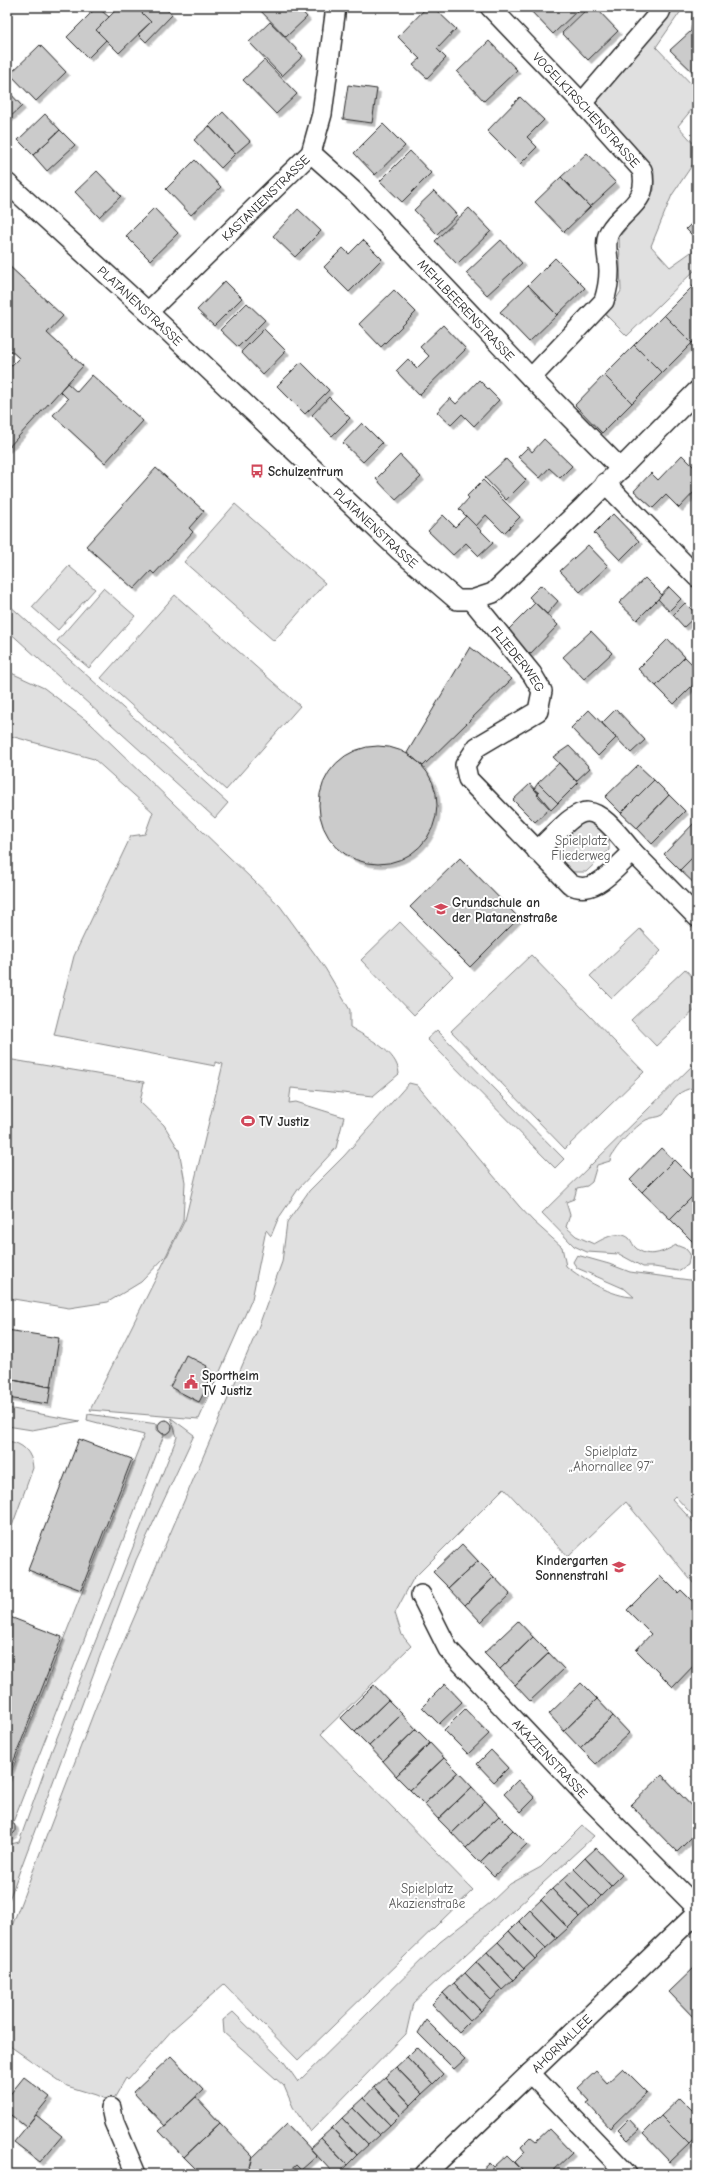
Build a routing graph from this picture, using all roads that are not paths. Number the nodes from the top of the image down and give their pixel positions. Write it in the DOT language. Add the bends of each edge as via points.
graph roads {
  1 [pos="336,7"];
  2 [pos="490,7"];
  3 [pos="662,7"];
  4 [pos="582,104"];
  5 [pos="311,153"];
  6 [pos="7,183"];
  7 [pos="148,312"];
  8 [pos="531,378"];
  9 [pos="697,391"];
  10 [pos="620,469"];
  11 [pos="605,483"];
  12 [pos="697,577"];
  13 [pos="472,600"];
  14 [pos="538,851"];
  15 [pos="633,852"];
  16 [pos="697,917"];
  17 [pos="422,1595"];
  18 [pos="697,1908"];
  19 [pos="697,1913"];
  20 [pos="530,2073"];
  21 [pos="111,2108"];
  22 [pos="136,2174"];
  23 [pos="425,2174"];
  24 [pos="627,2174"];
  1 -- 5 [label="street, KASTANIENSTRASSE" via="322,114"];
  2 -- 4 [label="street, VOGELKIRSCHENSTRASSE"];
  3 -- 4 [label="street"];
  4 -- 8 [label="street, VOGELKIRSCHENSTRASSE" via="642,170 645,184 637,201 609,232 608,289 604,302"];
  5 -- 7 [label="street, KASTANIENSTRASSE"];
  5 -- 8 [label="street, MEHLBEERENSTRASSE" via="356,193"];
  6 -- 7 [label="street, PLATANENSTRASSE"];
  7 -- 13 [label="street, PLATANENSTRASSE" via="400,551 457,600"];
  8 -- 10 [label="street, MEHLBEERENSTRASSE"];
  9 -- 10 [label="street, PLATANENSTRASSE"];
  10 -- 11 [label="street, PLATANENSTRASSE"];
  11 -- 12 [label="street"];
  11 -- 13 [label="street, PLATANENSTRASSE" via="493,593"];
  13 -- 14 [label="street, FLIEDERWEG" via="532,674 542,691 538,711 477,746 466,765 468,779"];
  14 -- 15 [label="street, FLIEDERWEG" via="570,884 581,888 595,886"];
  14 -- 15 [label="street" via="573,816 589,811 599,814"];
  15 -- 16 [label="street"];
  17 -- 18 [label="street, AKAZIENSTRASSE" via="448,1649 589,1799"];
  19 -- 20 [label="street, AHORNALLEE"];
  20 -- 23 [label="street, AHORNALLEE"];
  20 -- 24 [label="street"];
  21 -- 22 [label="street" via="114,2122"];
}
